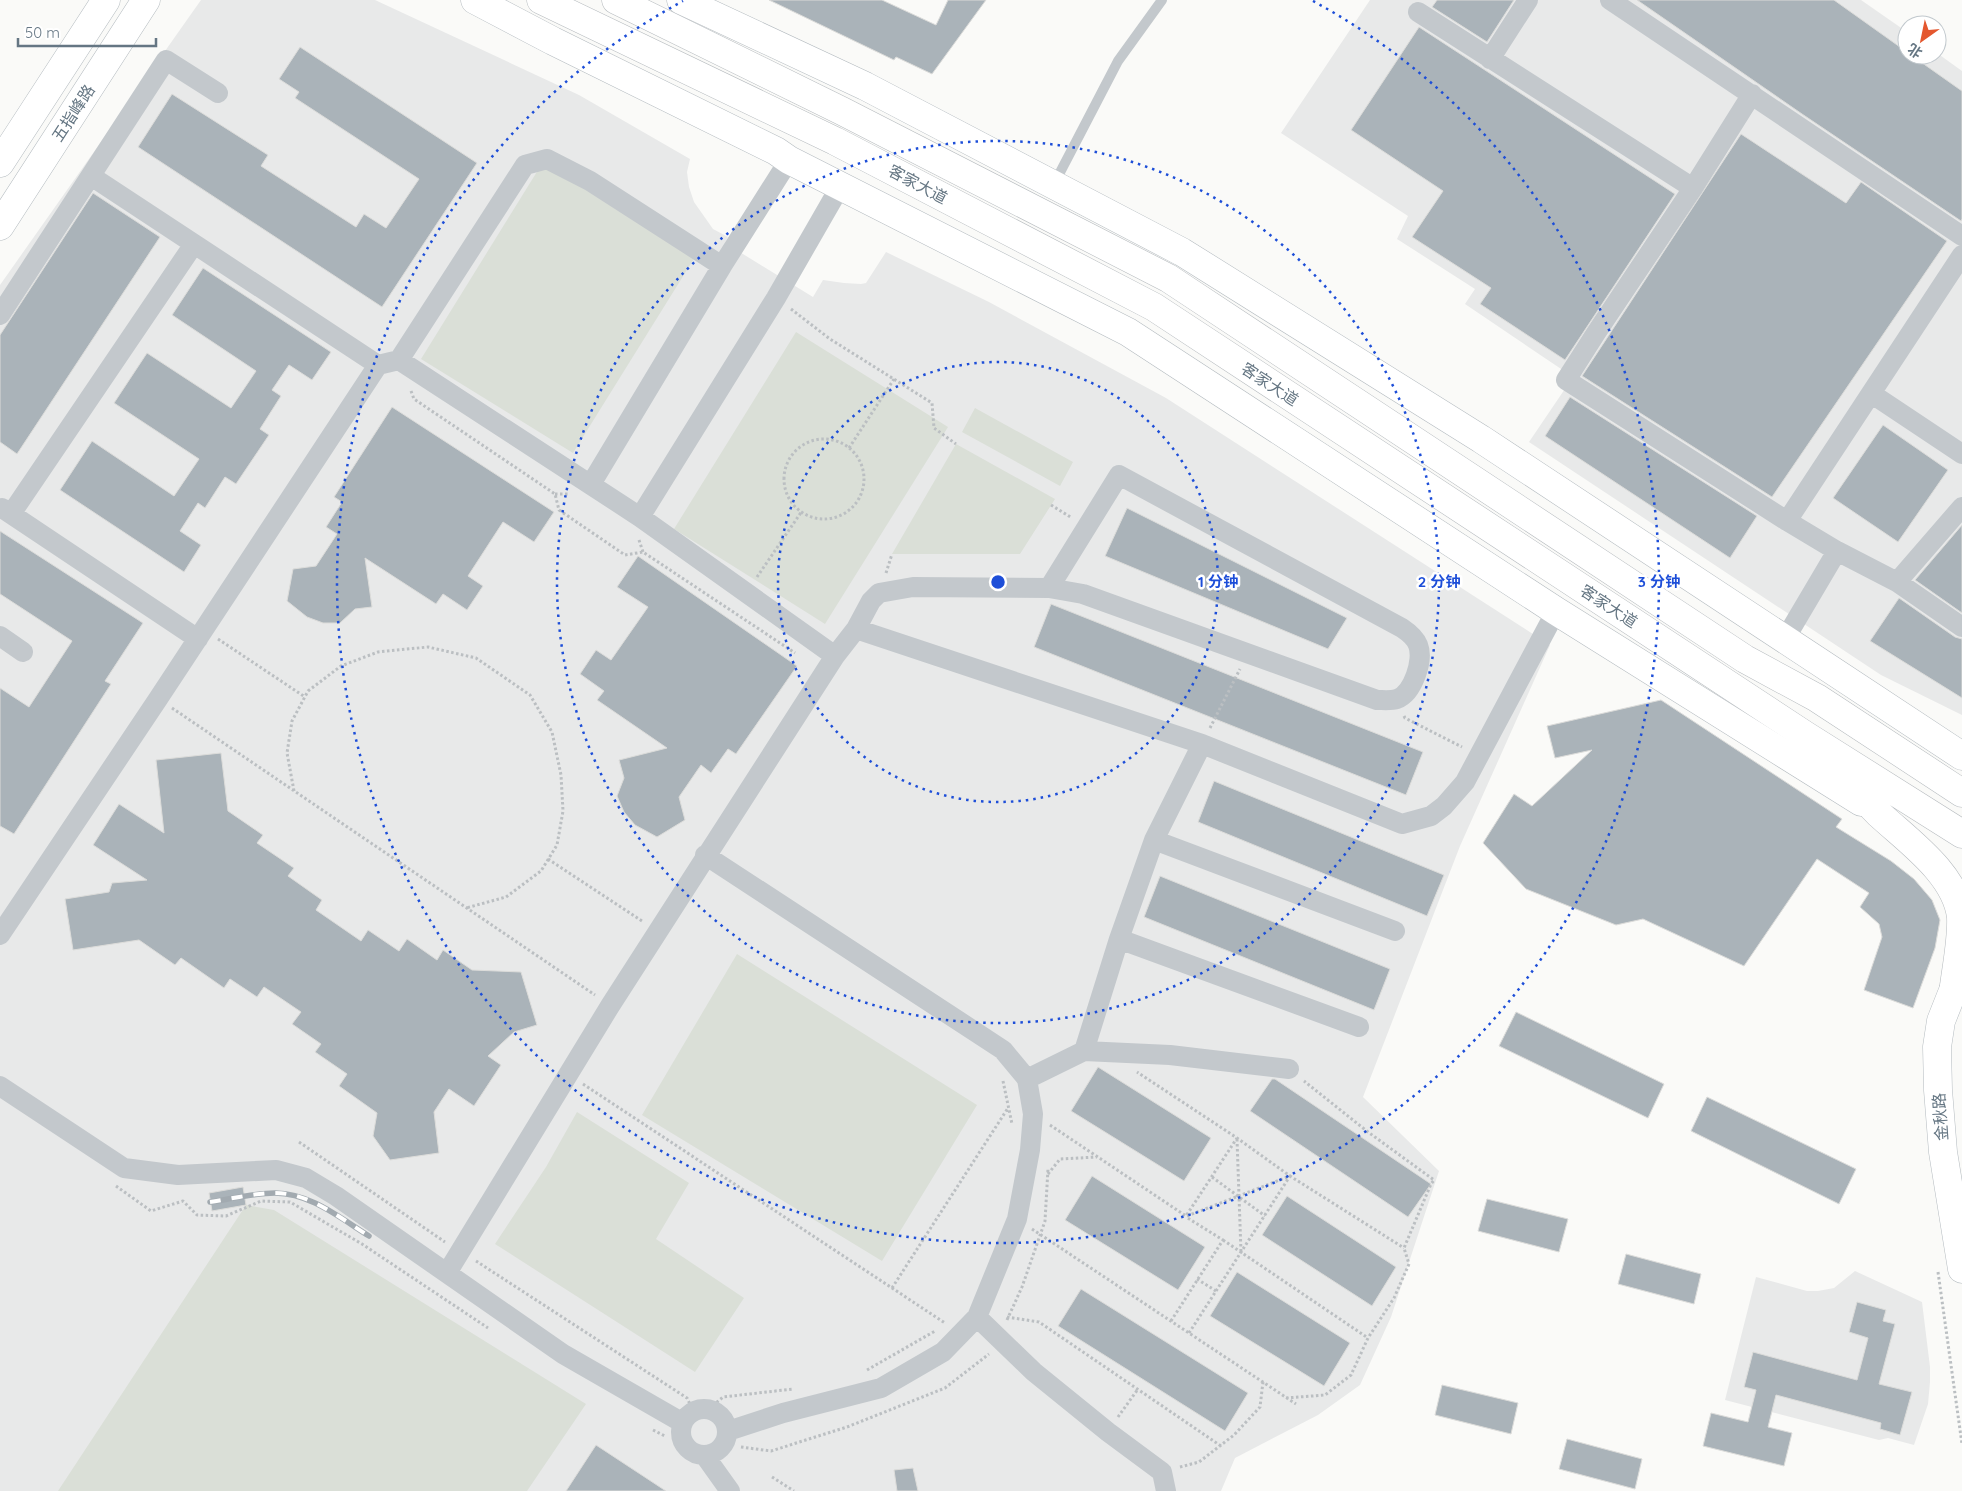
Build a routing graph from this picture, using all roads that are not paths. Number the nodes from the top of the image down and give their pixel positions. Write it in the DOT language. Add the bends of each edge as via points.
graph roads {
  1 [pos="106,0"];
  2 [pos="146,0"];
  3 [pos="475,0"];
  4 [pos="541,0"];
  5 [pos="616,0"];
  6 [pos="681,0"];
  7 [pos="1162,0"];
  8 [pos="1528,0"];
  9 [pos="1610,0"];
  10 [pos="1418,12"];
  11 [pos="1490,59"];
  12 [pos="218,93"];
  13 [pos="1752,94"];
  14 [pos="789,160"];
  15 [pos="0,163"];
  16 [pos="91,176"];
  17 [pos="841,185"];
  18 [pos="1054,185"];
  19 [pos="1693,188"];
  20 [pos="0,226"];
  21 [pos="1962,236"];
  22 [pos="194,244"];
  23 [pos="1962,255"];
  24 [pos="722,266"];
  25 [pos="0,315"];
  26 [pos="399,360"];
  27 [pos="378,365"];
  28 [pos="1872,394"];
  29 [pos="1962,454"];
  30 [pos="591,484"];
  31 [pos="1962,507"];
  32 [pos="6,511"];
  33 [pos="640,517"];
  34 [pos="1787,521"];
  35 [pos="1837,551"];
  36 [pos="1897,582"];
  37 [pos="1049,588"];
  38 [pos="1556,610"];
  39 [pos="1962,627"];
  40 [pos="856,629"];
  41 [pos="201,634"];
  42 [pos="0,636"];
  43 [pos="1785,639"];
  44 [pos="23,652"];
  45 [pos="836,656"];
  46 [pos="1805,735"];
  47 [pos="1202,744"];
  48 [pos="1962,756"];
  49 [pos="1962,793"];
  50 [pos="1879,813"];
  51 [pos="1962,834"];
  52 [pos="1154,840"];
  53 [pos="706,855"];
  54 [pos="1395,931"];
  55 [pos="0,935"];
  56 [pos="1119,940"];
  57 [pos="1958,977"];
  58 [pos="1359,1027"];
  59 [pos="1084,1051"];
  60 [pos="1289,1069"];
  61 [pos="1027,1079"];
  62 [pos="0,1086"];
  63 [pos="1962,1269"];
  64 [pos="447,1273"];
  65 [pos="979,1311"];
  66 [pos="691,1420"];
  67 [pos="726,1438"];
  68 [pos="705,1456"];
  69 [pos="1164,1482"];
  70 [pos="730,1491"];
  1 -- 15 [label="main road, 五指峰路"];
  2 -- 20 [label="main road, 五指峰路"];
  3 -- 14 [label="main road"];
  4 -- 46 [label="main road, 客家大道" via="835,141 1154,307"];
  5 -- 49 [label="main road, 客家大道" via="1168,278 1745,659 1816,698"];
  6 -- 18 [label="main road" via="865,86"];
  7 -- 18 [label="lane" via="1118,61"];
  8 -- 11 [label="street"];
  9 -- 13 [label="street"];
  10 -- 11 [label="street"];
  11 -- 19 [label="street"];
  12 -- 16 [label="street" via="166,60"];
  13 -- 19 [label="street"];
  13 -- 21 [label="street"];
  14 -- 17 [label="main road"];
  14 -- 24 [label="street"];
  16 -- 22 [label="street"];
  16 -- 25 [label="street"];
  17 -- 33 [label="street" via="776,298"];
  17 -- 38 [label="main road" via="1128,332"];
  18 -- 43 [label="main road" via="1182,252 1481,439"];
  19 -- 34 [label="street" via="1566,380"];
  22 -- 27 [label="street"];
  22 -- 32 [label="street"];
  23 -- 28 [label="street"];
  24 -- 26 [label="street" via="590,181 547,159 525,165"];
  24 -- 30 [label="street"];
  26 -- 27 [label="street"];
  26 -- 30 [label="street"];
  27 -- 41 [label="street"];
  28 -- 29 [label="street"];
  28 -- 34 [label="street"];
  30 -- 33 [label="street"];
  31 -- 36 [label="street"];
  32 -- 41 [label="street"];
  33 -- 45 [label="street"];
  34 -- 35 [label="street"];
  35 -- 36 [label="street"];
  35 -- 43 [label="street"];
  36 -- 39 [label="street"];
  37 -- 37 [label="street" via="1119,475 1402,628 1419,646 1418,671 1410,688 1397,699 1377,700 1083,594"];
  37 -- 40 [label="street" via="913,587 879,592 871,600"];
  38 -- 47 [label="street" via="1464,782 1431,816 1402,824"];
  38 -- 50 [label="main road"];
  40 -- 45 [label="street"];
  40 -- 47 [label="street"];
  41 -- 55 [label="street"];
  42 -- 44 [label="street"];
  43 -- 48 [label="main road"];
  45 -- 53 [label="street"];
  46 -- 50 [label="main road"];
  46 -- 51 [label="main road, 客家大道"];
  47 -- 52 [label="street"];
  50 -- 57 [label="main road, 金秋路" via="1925,855 1955,897 1961,915"];
  52 -- 54 [label="street"];
  52 -- 56 [label="street"];
  53 -- 61 [label="street" via="1003,1050"];
  53 -- 64 [label="street"];
  56 -- 58 [label="street"];
  56 -- 59 [label="street"];
  57 -- 63 [label="main road, 金秋路" via="1941,1021 1937,1047 1943,1152"];
  59 -- 60 [label="street" via="1170,1055"];
  59 -- 61 [label="street"];
  61 -- 65 [label="street" via="1041,1115 1030,1150 1016,1219"];
  62 -- 64 [label="street" via="124,1168 178,1175 276,1170 306,1178"];
  64 -- 66 [label="street" via="563,1354"];
  65 -- 67 [label="street" via="943,1352 881,1388 784,1414"];
  65 -- 69 [label="street" via="999,1338 1034,1372"];
  66 -- 67 [label="street" via="716,1412 726,1424"];
  66 -- 68 [label="street" via="684,1443 692,1453"];
  67 -- 68 [label="street" via="713,1454"];
  68 -- 70 [label="street"];
}
